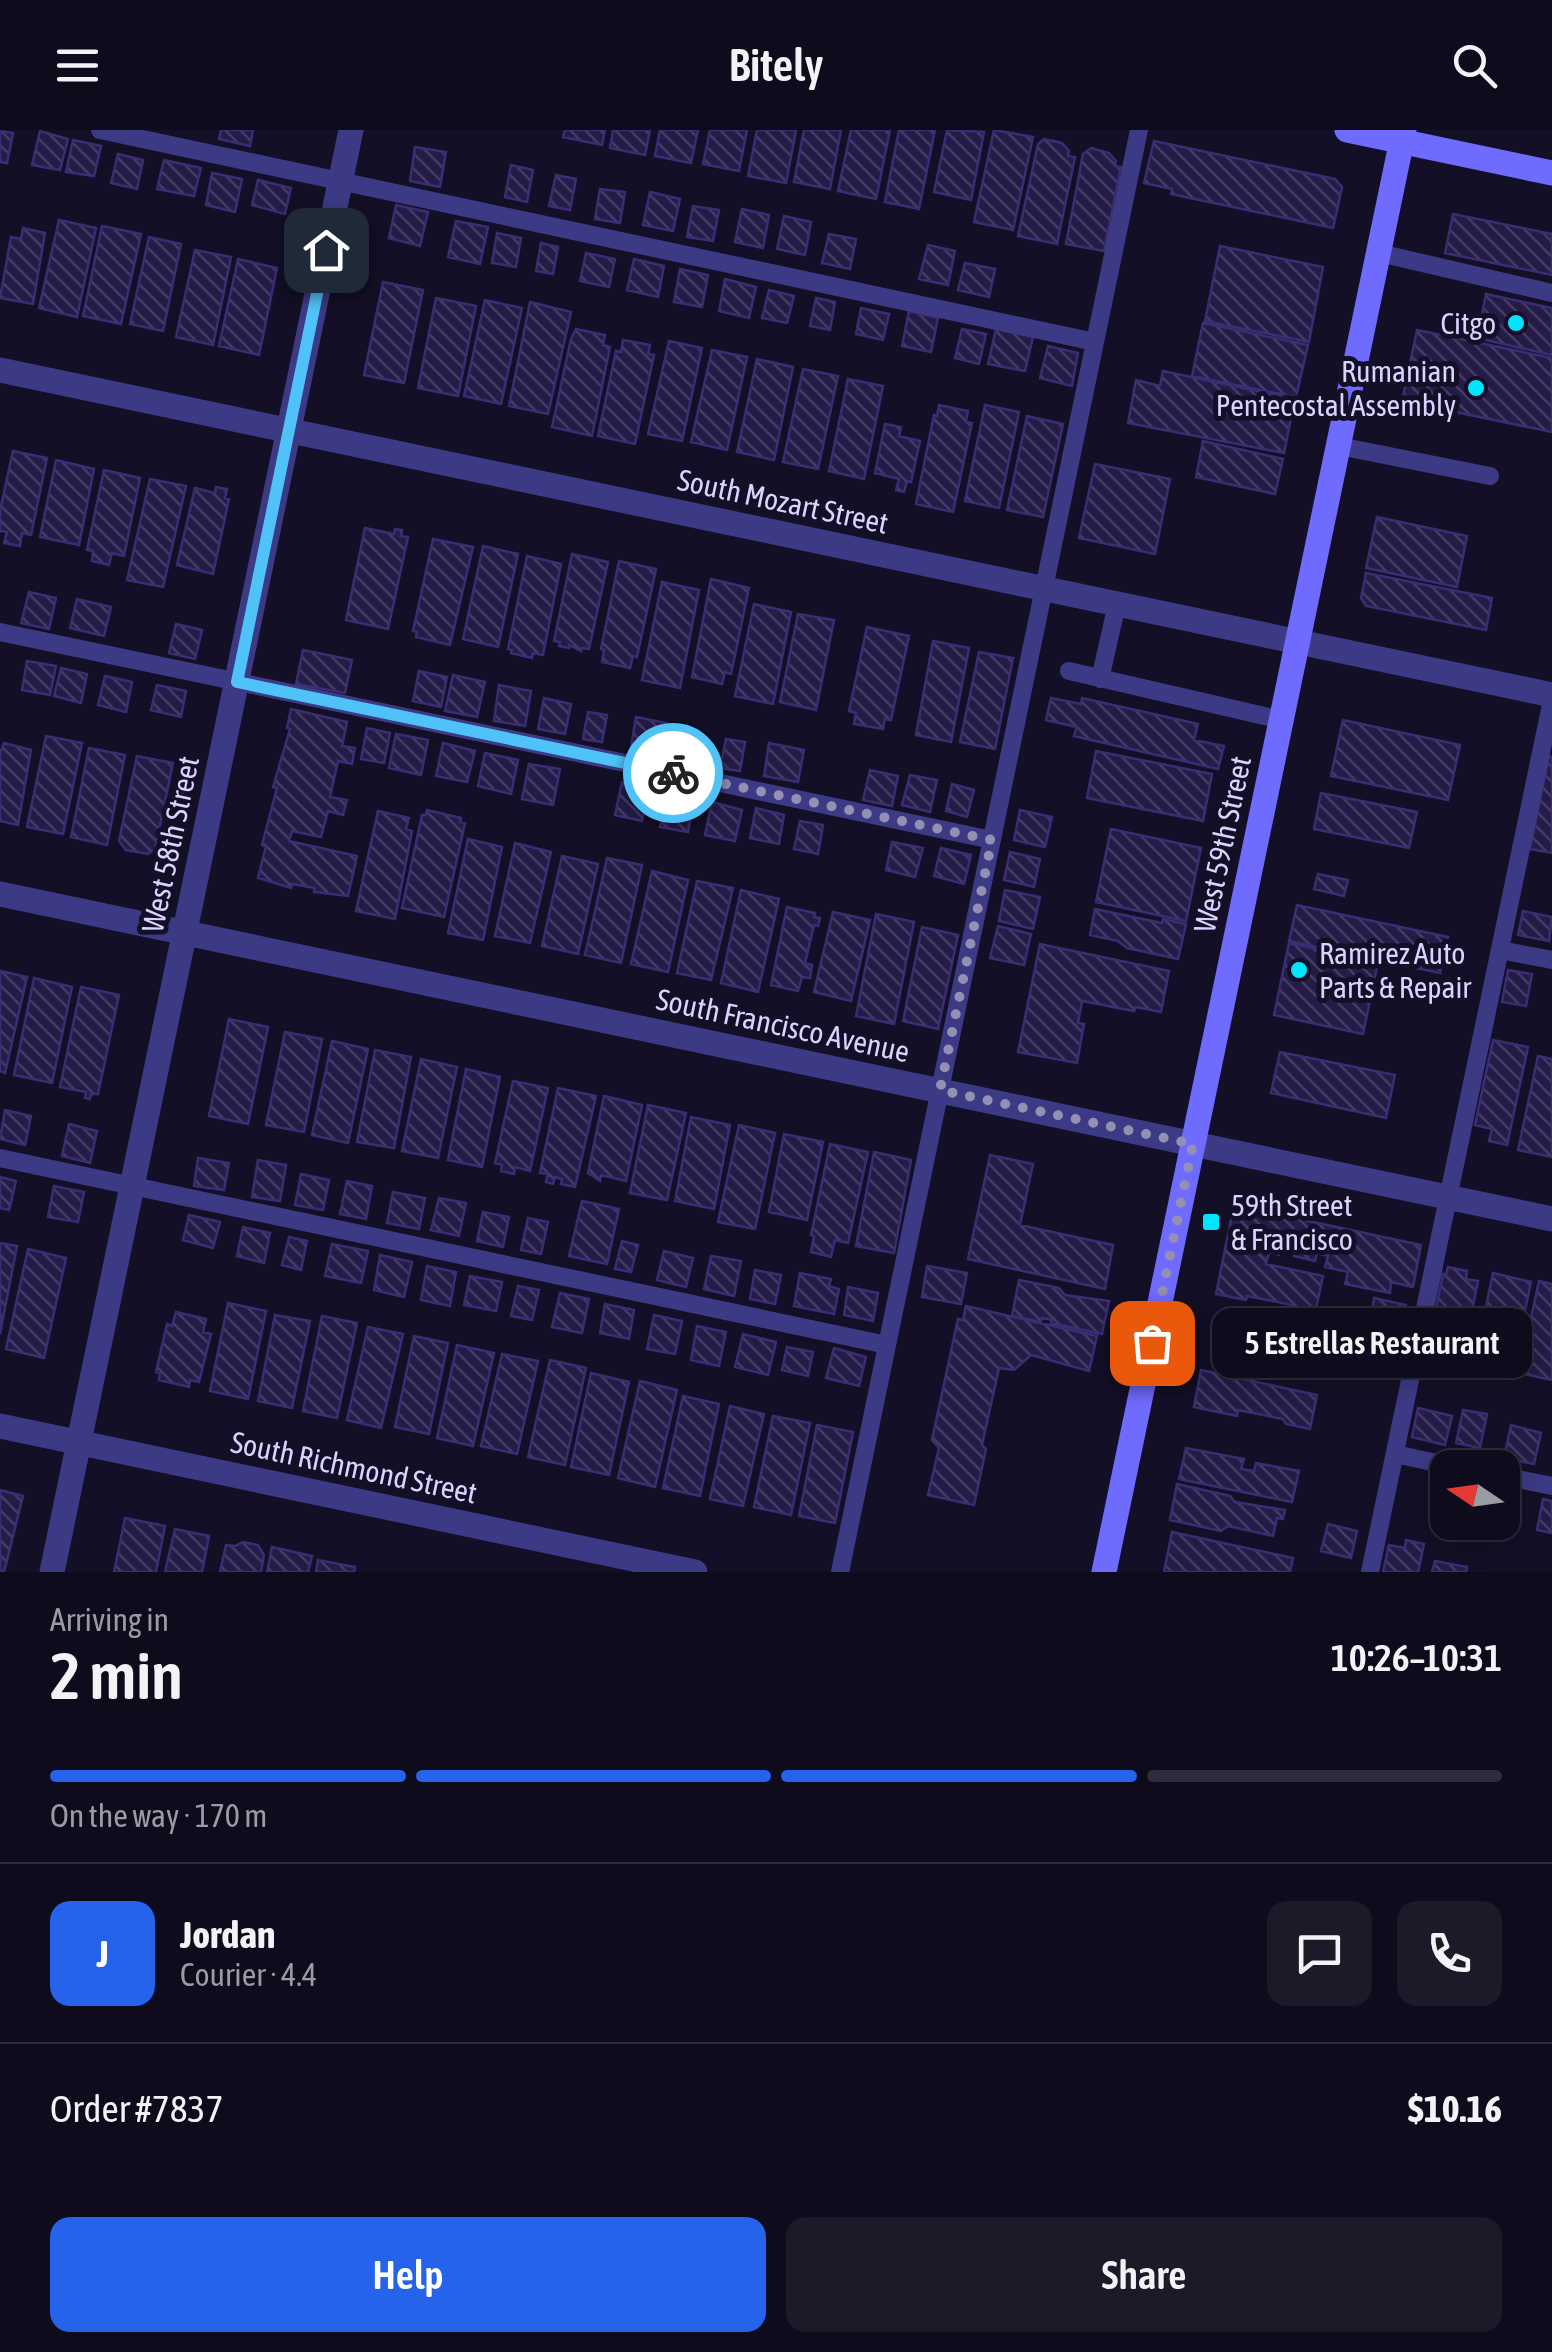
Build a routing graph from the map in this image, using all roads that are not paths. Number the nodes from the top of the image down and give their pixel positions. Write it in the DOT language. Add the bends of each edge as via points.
graph roads {
  1 [pos="100,130"];
  2 [pos="351,130"];
  3 [pos="1138,130"];
  4 [pos="1348,130"];
  5 [pos="1403,136"];
  6 [pos="1552,173"];
  7 [pos="341,180"];
  8 [pos="1379,253"];
  9 [pos="1552,293"];
  10 [pos="1095,342"];
  11 [pos="0,370"];
  12 [pos="289,430"];
  13 [pos="1338,446"];
  14 [pos="1490,476"];
  15 [pos="1044,588"];
  16 [pos="1117,604"];
  17 [pos="0,632"];
  18 [pos="1298,642"];
  19 [pos="1069,671"];
  20 [pos="1100,679"];
  21 [pos="237,682"];
  22 [pos="1552,698"];
  23 [pos="1282,720"];
  24 [pos="992,840"];
  25 [pos="0,894"];
  26 [pos="184,932"];
  27 [pos="1500,950"];
  28 [pos="1552,960"];
  29 [pos="940,1090"];
  30 [pos="1193,1144"];
  31 [pos="0,1158"];
  32 [pos="132,1186"];
  33 [pos="1448,1197"];
  34 [pos="1552,1219"];
  35 [pos="887,1345"];
  36 [pos="0,1426"];
  37 [pos="78,1442"];
  38 [pos="1394,1454"];
  39 [pos="1430,1462"];
  40 [pos="1520,1480"];
  41 [pos="1552,1486"];
  42 [pos="52,1572"];
  43 [pos="696,1572"];
  44 [pos="840,1572"];
  45 [pos="1104,1572"];
  46 [pos="1370,1572"];
  1 -- 7 [label="lane"];
  2 -- 7 [label="street, West 58th Street"];
  3 -- 10 [label="lane"];
  4 -- 5 [label="street"];
  5 -- 6 [label="street"];
  5 -- 8 [label="street, West 59th Street"];
  7 -- 10 [label="lane"];
  7 -- 12 [label="street, West 58th Street"];
  8 -- 9 [label="lane"];
  8 -- 13 [label="street, West 59th Street"];
  10 -- 15 [label="lane"];
  11 -- 12 [label="street, South Mozart Street"];
  12 -- 15 [label="street, South Mozart Street"];
  12 -- 21 [label="street, West 58th Street"];
  13 -- 14 [label="lane"];
  13 -- 18 [label="street, West 59th Street"];
  15 -- 16 [label="street, South Mozart Street"];
  15 -- 24 [label="lane"];
  16 -- 18 [label="street, South Mozart Street"];
  16 -- 20 [label="lane"];
  17 -- 21 [label="lane"];
  18 -- 22 [label="street, South Mozart Street"];
  18 -- 23 [label="street, West 59th Street"];
  19 -- 20 [label="lane"];
  20 -- 23 [label="lane"];
  21 -- 24 [label="lane"];
  21 -- 26 [label="street, West 58th Street"];
  22 -- 27 [label="lane"];
  23 -- 30 [label="street, West 59th Street"];
  24 -- 29 [label="lane"];
  25 -- 26 [label="street, South Francisco Avenue"];
  26 -- 29 [label="street, South Francisco Avenue"];
  26 -- 32 [label="street, West 58th Street"];
  27 -- 28 [label="lane"];
  27 -- 33 [label="lane"];
  29 -- 30 [label="street, South Francisco Avenue"];
  29 -- 35 [label="lane"];
  30 -- 33 [label="street, South Francisco Avenue"];
  30 -- 45 [label="street, West 59th Street"];
  31 -- 32 [label="lane"];
  32 -- 35 [label="lane"];
  32 -- 37 [label="street, West 58th Street"];
  33 -- 34 [label="street, South Francisco Avenue"];
  33 -- 38 [label="lane"];
  35 -- 44 [label="lane"];
  36 -- 37 [label="street, South Richmond Street"];
  37 -- 42 [label="street, West 58th Street"];
  37 -- 43 [label="street, South Richmond Street"];
  38 -- 39 [label="lane"];
  38 -- 46 [label="lane"];
  40 -- 41 [label="lane"];
}
